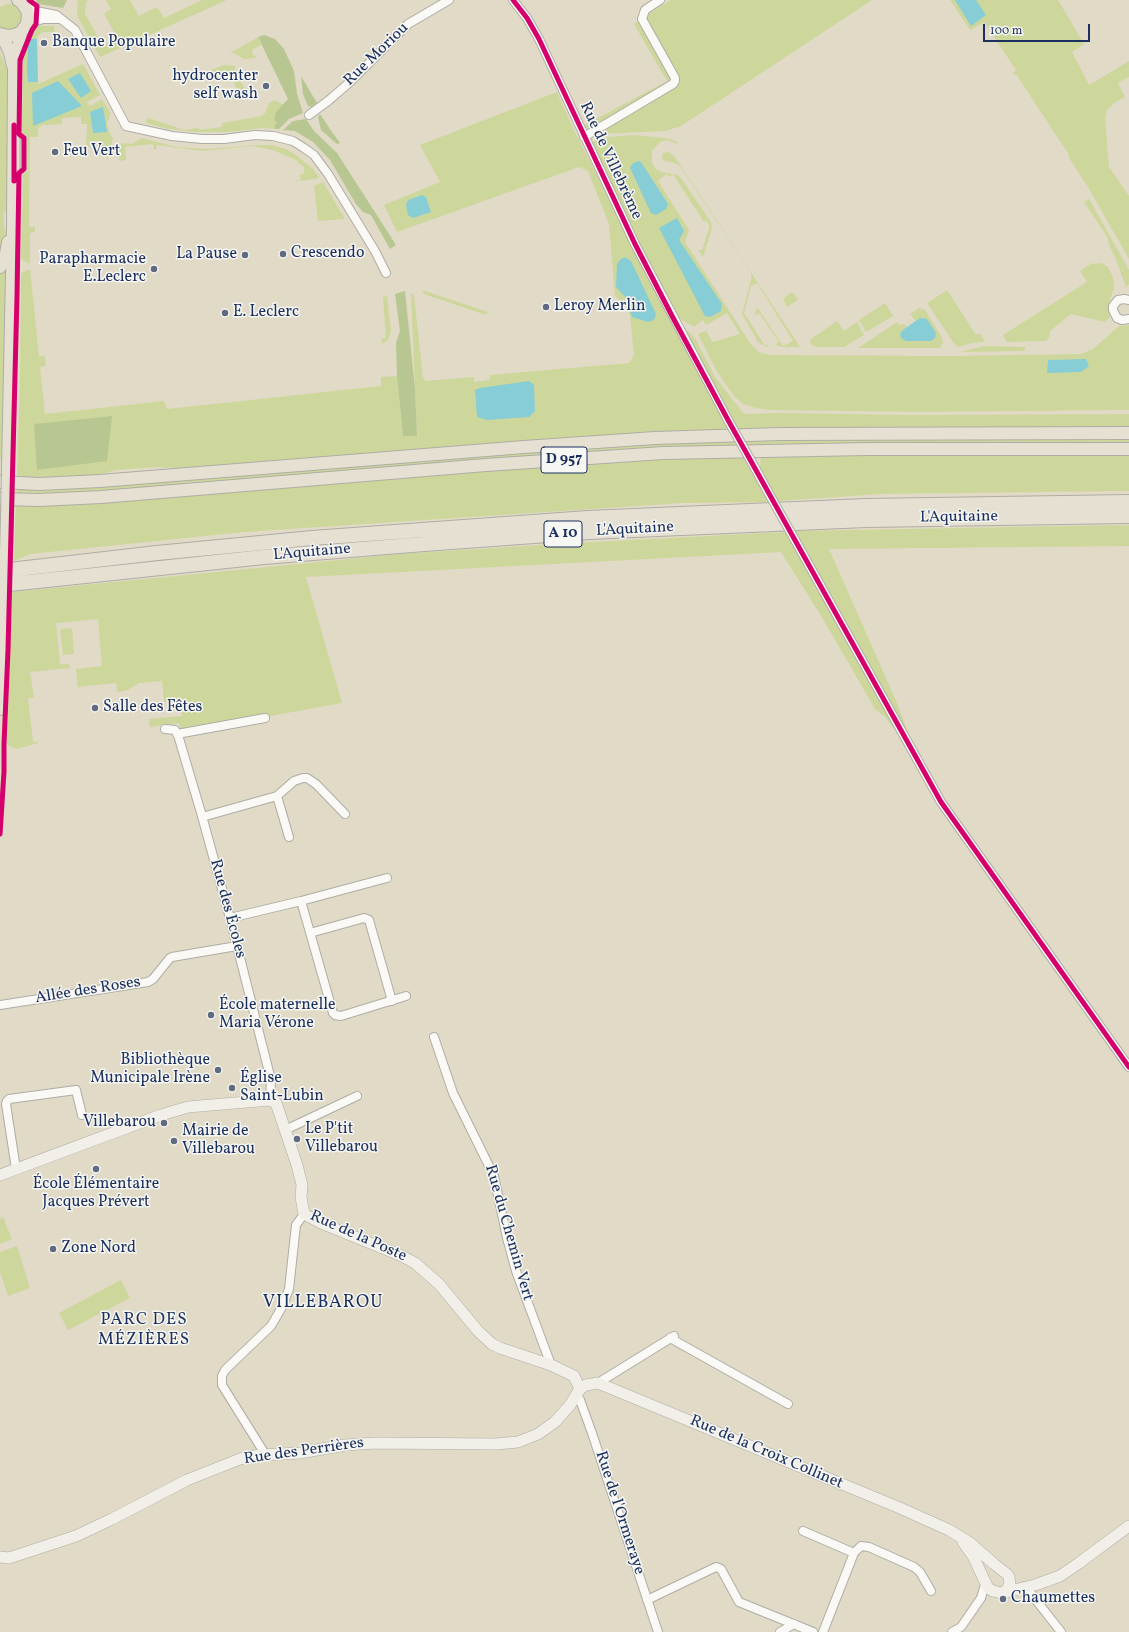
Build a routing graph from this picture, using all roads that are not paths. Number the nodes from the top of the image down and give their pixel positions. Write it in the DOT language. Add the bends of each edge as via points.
graph roads {
  1 [pos="449,0"];
  2 [pos="512,0"];
  3 [pos="660,0"];
  4 [pos="21,2"];
  5 [pos="63,20"];
  6 [pos="24,28"];
  7 [pos="1,35"];
  8 [pos="14,71"];
  9 [pos="309,115"];
  10 [pos="584,137"];
  11 [pos="14,226"];
  12 [pos="0,268"];
  13 [pos="386,273"];
  14 [pos="1129,300"];
  15 [pos="1129,319"];
  16 [pos="1129,433"];
  17 [pos="1129,449"];
  18 [pos="0,482"];
  19 [pos="0,498"];
  20 [pos="1129,502"];
  21 [pos="1129,516"];
  22 [pos="0,571"];
  23 [pos="0,585"];
  24 [pos="0,709"];
  25 [pos="265,718"];
  26 [pos="165,728"];
  27 [pos="177,734"];
  28 [pos="277,796"];
  29 [pos="345,814"];
  30 [pos="202,817"];
  31 [pos="290,837"];
  32 [pos="388,878"];
  33 [pos="301,901"];
  34 [pos="230,918"];
  35 [pos="310,933"];
  36 [pos="237,946"];
  37 [pos="406,996"];
  38 [pos="392,1001"];
  39 [pos="0,1004"];
  40 [pos="434,1037"];
  41 [pos="1129,1067"];
  42 [pos="357,1096"];
  43 [pos="270,1100"];
  44 [pos="82,1115"];
  45 [pos="285,1130"];
  46 [pos="16,1169"];
  47 [pos="0,1174"];
  48 [pos="304,1214"];
  49 [pos="551,1365"];
  50 [pos="598,1383"];
  51 [pos="578,1392"];
  52 [pos="788,1404"];
  53 [pos="265,1454"];
  54 [pos="1129,1526"];
  55 [pos="803,1531"];
  56 [pos="958,1535"];
  57 [pos="854,1553"];
  58 [pos="5,1558"];
  59 [pos="994,1564"];
  60 [pos="0,1565"];
  61 [pos="1009,1577"];
  62 [pos="987,1584"];
  63 [pos="1025,1586"];
  64 [pos="931,1591"];
  65 [pos="1006,1592"];
  66 [pos="647,1600"];
  67 [pos="794,1624"];
  68 [pos="658,1632"];
  69 [pos="780,1632"];
  70 [pos="813,1632"];
  71 [pos="823,1632"];
  72 [pos="952,1632"];
  73 [pos="1061,1632"];
  1 -- 9 [label="street, Rue Moriou" via="408,24 350,82"];
  2 -- 10 [label="street, Rue de Villebrème" via="527,18 539,39"];
  3 -- 10 [label="street" via="645,10 642,19 675,81"];
  4 -- 5 [label="street" via="36,11 56,15"];
  4 -- 6 [label="main road" via="28,15"];
  5 -- 6 [label="street" via="43,19"];
  5 -- 13 [label="street" via="75,30 126,126 172,136 202,139 273,136 293,142 314,155 375,251"];
  6 -- 7 [label="main road" via="15,35"];
  6 -- 8 [label="main road"];
  7 -- 8 [label="main road"];
  8 -- 11 [label="main road"];
  10 -- 41 [label="street, Rue de Villebrème, bridge" via="635,244 728,420 942,802"];
  11 -- 12 [label="main road" via="8,237 6,254"];
  11 -- 24 [label="main road, bridge"];
  14 -- 15 [label="street" via="1118,300 1113,306 1117,318"];
  16 -- 18 [label="main road, D 957" via="780,434 655,438 100,481 39,484"];
  17 -- 19 [label="main road, D 957" via="860,449 663,454 486,465 101,497 34,500"];
  20 -- 22 [label="highway, L'Aquitaine / A 10" via="866,506 572,519 305,539"];
  21 -- 23 [label="highway, L'Aquitaine / A 10" via="843,521 573,533 264,557"];
  25 -- 27 [label="street"];
  26 -- 27 [label="street" via="172,729"];
  27 -- 30 [label="street, Rue des Écoles"];
  28 -- 29 [label="street" via="294,781 307,778"];
  28 -- 30 [label="street"];
  28 -- 31 [label="street"];
  30 -- 34 [label="street, Rue des Écoles"];
  32 -- 33 [label="street"];
  33 -- 34 [label="street"];
  33 -- 35 [label="street"];
  34 -- 36 [label="street, Rue des Écoles"];
  35 -- 38 [label="street" via="335,1015 341,1016"];
  35 -- 38 [label="street" via="364,918 369,920"];
  36 -- 39 [label="street, Allée des Roses" via="172,956 148,982"];
  36 -- 43 [label="street, Rue des Écoles" via="271,1080"];
  37 -- 38 [label="street"];
  40 -- 49 [label="street, Rue du Chemin Vert" via="453,1093 494,1176 514,1266"];
  42 -- 45 [label="street"];
  43 -- 45 [label="street, Rue de la Poste" via="276,1103"];
  43 -- 46 [label="street" via="188,1107"];
  44 -- 46 [label="street" via="76,1090 9,1099 6,1104"];
  45 -- 48 [label="street, Rue de la Poste" via="302,1185"];
  46 -- 47 [label="street"];
  48 -- 49 [label="street, Rue de la Poste" via="414,1263 439,1284 492,1344"];
  48 -- 53 [label="street" via="296,1225 289,1289 282,1307 271,1326 225,1370 222,1376 222,1385"];
  49 -- 51 [label="street, Rue de la Poste" via="574,1376"];
  50 -- 51 [label="street" via="586,1385"];
  50 -- 52 [label="street" via="672,1337"];
  50 -- 56 [label="street, Rue de la Croix Collinet" via="900,1508"];
  51 -- 53 [label="street, Rue des Perrières" via="547,1429 514,1443 375,1443 300,1453"];
  51 -- 66 [label="street, Rue de l'Ormeraye"];
  53 -- 58 [label="street, Rue des Perrières" via="240,1459 187,1480 76,1536"];
  54 -- 63 [label="street" via="1069,1570 1050,1580"];
  55 -- 57 [label="street"];
  56 -- 59 [label="street, Rue de la Croix Collinet"];
  56 -- 62 [label="street, Rue de la Croix Collinet" via="973,1556"];
  57 -- 64 [label="street" via="858,1547 869,1546 914,1567 920,1572"];
  57 -- 71 [label="street"];
  58 -- 60 [label="street, Rue des Perrières"];
  59 -- 61 [label="street, Rue de la Croix Collinet"];
  59 -- 62 [label="street" via="984,1568"];
  61 -- 63 [label="street, Rue de la Croix Collinet"];
  61 -- 65 [label="street" via="1010,1585"];
  62 -- 65 [label="street" via="1002,1593"];
  62 -- 72 [label="street" via="982,1598 961,1627"];
  63 -- 65 [label="street"];
  63 -- 73 [label="street"];
  66 -- 67 [label="street" via="716,1566 721,1569 739,1602"];
  66 -- 68 [label="street, Rue de l'Ormeraye"];
  67 -- 69 [label="street"];
  67 -- 70 [label="street"];
}
